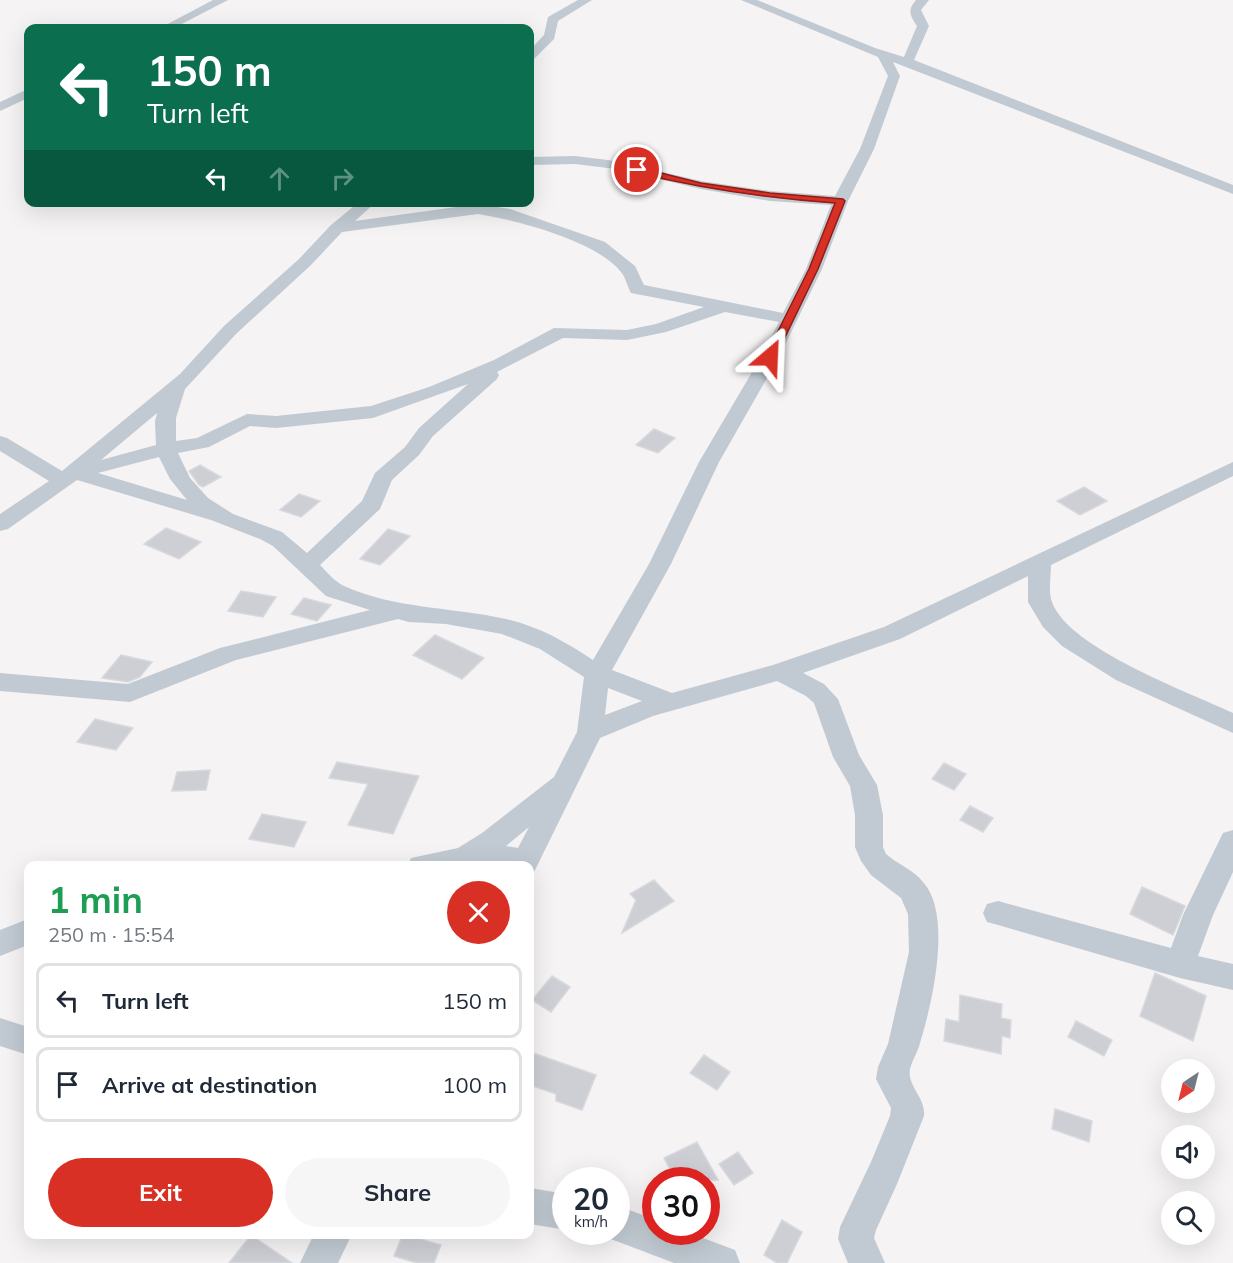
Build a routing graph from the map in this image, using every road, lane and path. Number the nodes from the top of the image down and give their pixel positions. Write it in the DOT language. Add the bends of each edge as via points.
graph roads {
  1 [pos="222,0"];
  2 [pos="586,0"];
  3 [pos="747,0"];
  4 [pos="923,0"];
  5 [pos="174,24"];
  6 [pos="534,52"];
  7 [pos="884,56"];
  8 [pos="907,62"];
  9 [pos="24,95"];
  10 [pos="0,107"];
  11 [pos="534,161"];
  12 [pos="1233,190"];
  13 [pos="840,201"];
  14 [pos="363,207"];
  15 [pos="337,228"];
  16 [pos="725,306"];
  17 [pos="789,319"];
  18 [pos="501,364"];
  19 [pos="176,387"];
  20 [pos="0,442"];
  21 [pos="168,448"];
  22 [pos="1233,468"];
  23 [pos="70,476"];
  24 [pos="223,518"];
  25 [pos="0,524"];
  26 [pos="1040,560"];
  27 [pos="307,565"];
  28 [pos="398,611"];
  29 [pos="780,672"];
  30 [pos="597,675"];
  31 [pos="0,682"];
  32 [pos="671,702"];
  33 [pos="1233,724"];
  34 [pos="590,732"];
  35 [pos="569,777"];
  36 [pos="1233,842"];
  37 [pos="468,856"];
  38 [pos="444,861"];
  39 [pos="518,861"];
  40 [pos="525,861"];
  41 [pos="998,913"];
  42 [pos="24,934"];
  43 [pos="0,943"];
  44 [pos="1180,965"];
  45 [pos="1233,977"];
  46 [pos="0,1032"];
  47 [pos="24,1040"];
  48 [pos="534,1207"];
  49 [pos="552,1210"];
  50 [pos="630,1228"];
  51 [pos="331,1239"];
  52 [pos="318,1263"];
  53 [pos="722,1263"];
  54 [pos="867,1263"];
  1 -- 5 [label="street"];
  2 -- 6 [label="street" via="552,20 550,36"];
  3 -- 7 [label="street"];
  4 -- 8 [label="street" via="914,15 923,26"];
  7 -- 8 [label="street"];
  7 -- 13 [label="street" via="894,76 867,148"];
  8 -- 12 [label="street"];
  9 -- 10 [label="street"];
  11 -- 13 [label="street" via="616,165 701,185 770,196"];
  13 -- 17 [label="street" via="814,269"];
  14 -- 15 [label="street"];
  15 -- 16 [label="street" via="478,209 510,214 599,245 629,270 637,289"];
  15 -- 19 [label="street"];
  16 -- 17 [label="street"];
  16 -- 18 [label="street" via="627,335 560,332"];
  17 -- 30 [label="street"];
  18 -- 21 [label="street" via="436,392 374,412 276,422 247,420 202,443"];
  18 -- 27 [label="street" via="382,477 372,504"];
  19 -- 21 [label="street" via="165,421"];
  19 -- 23 [label="street"];
  20 -- 23 [label="street"];
  21 -- 23 [label="street"];
  21 -- 24 [label="street" via="176,474 191,494"];
  22 -- 26 [label="street"];
  23 -- 24 [label="street"];
  23 -- 25 [label="street"];
  24 -- 27 [label="street" via="272,535"];
  26 -- 29 [label="street" via="892,633"];
  26 -- 33 [label="street" via="1039,600 1065,635 1101,660"];
  27 -- 28 [label="street" via="334,591"];
  28 -- 30 [label="street" via="506,627 549,643"];
  28 -- 31 [label="street" via="249,648 130,693"];
  29 -- 32 [label="street"];
  29 -- 54 [label="street" via="825,699 846,757 863,785 869,815 869,847 875,861 913,890 923,914 924,952 893,1079 908,1107 907,1116 858,1227 856,1239"];
  30 -- 32 [label="street"];
  30 -- 34 [label="street"];
  32 -- 34 [label="street"];
  34 -- 35 [label="street"];
  35 -- 37 [label="street"];
  35 -- 40 [label="street"];
  36 -- 44 [label="street" via="1198,915"];
  37 -- 38 [label="street"];
  37 -- 39 [label="street" via="502,855"];
  41 -- 44 [label="street"];
  42 -- 43 [label="street"];
  44 -- 45 [label="street"];
  46 -- 47 [label="street"];
  48 -- 49 [label="street"];
  50 -- 53 [label="street"];
  51 -- 52 [label="street"];
}
